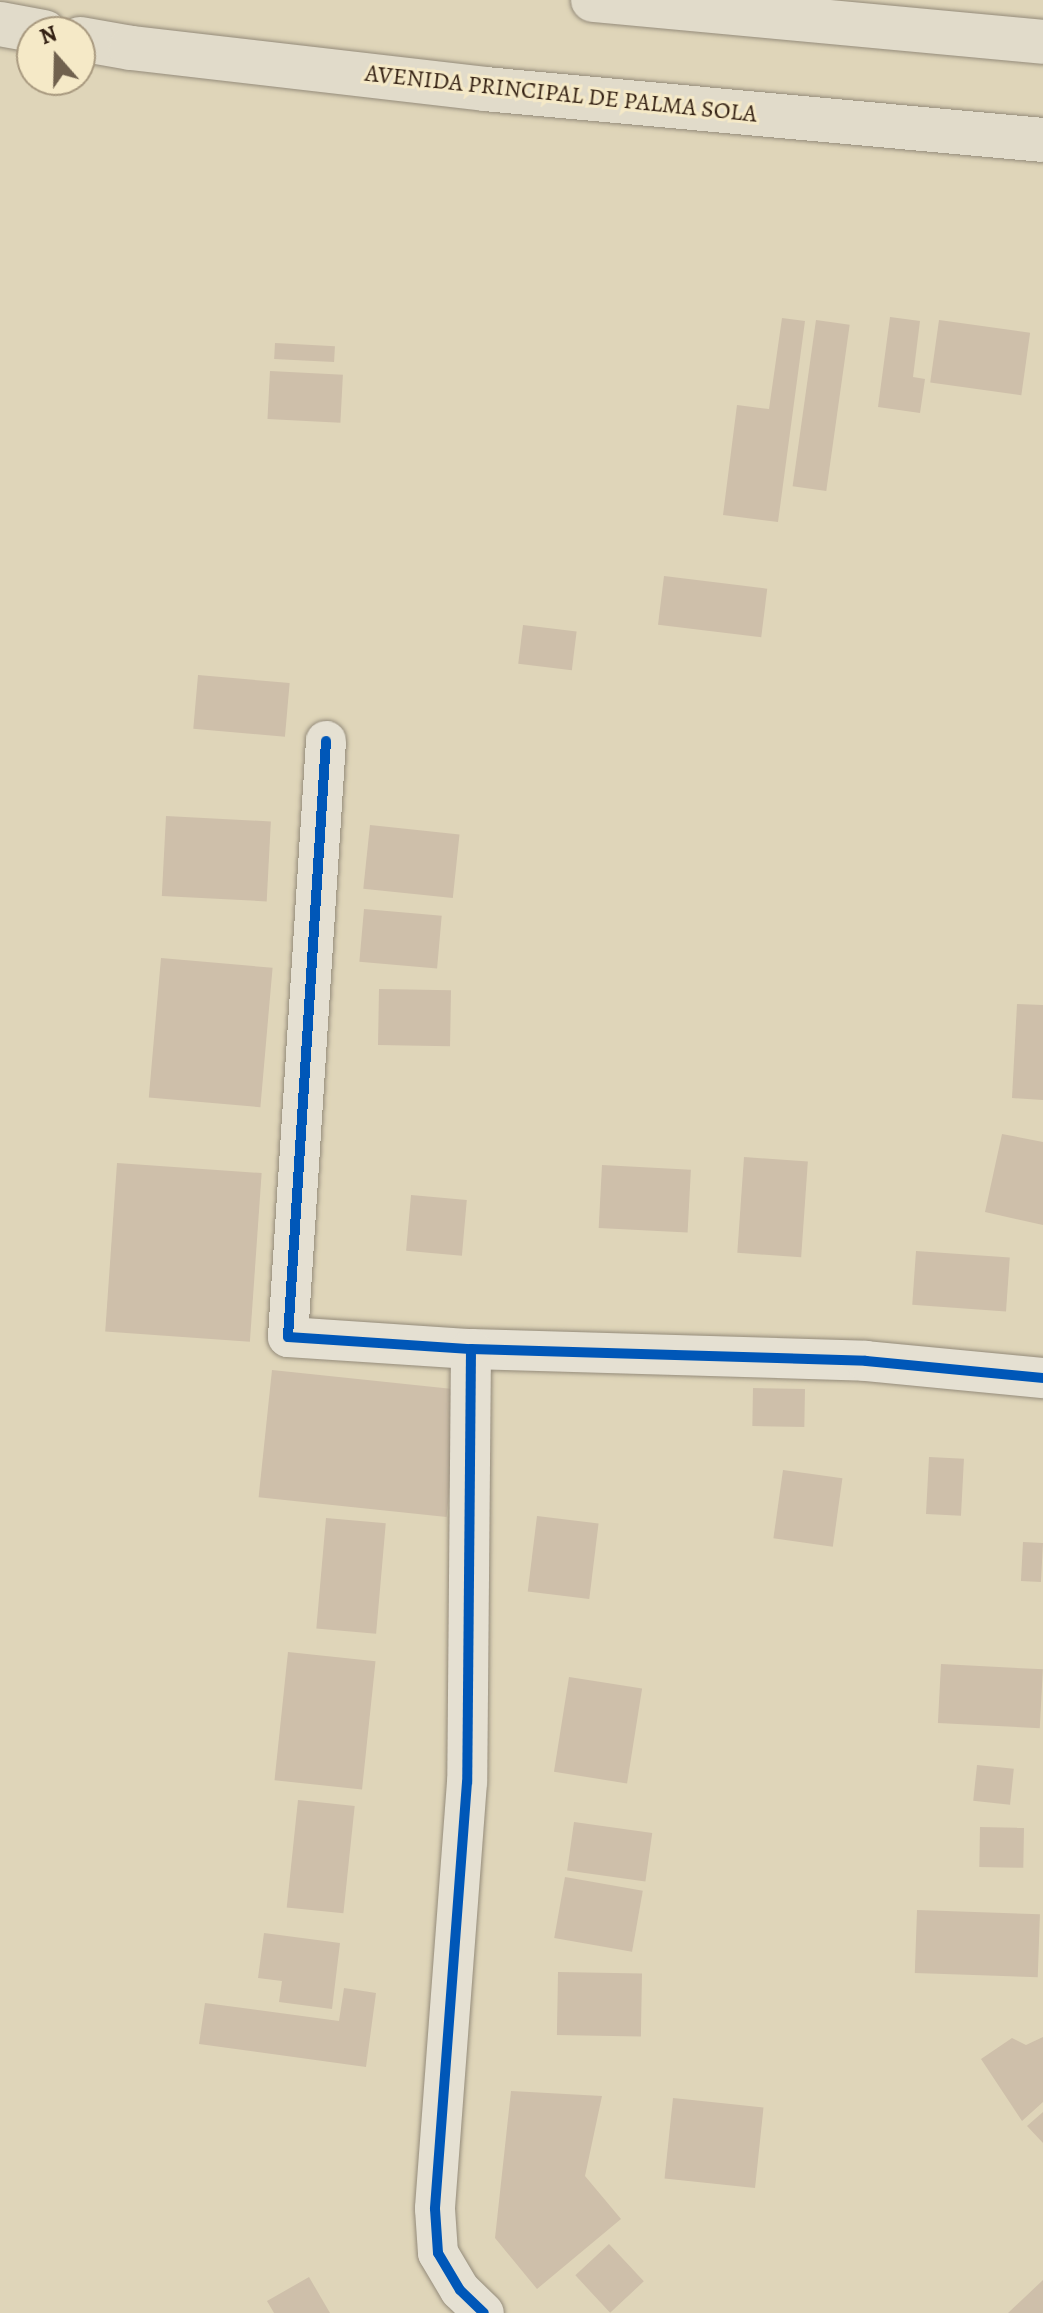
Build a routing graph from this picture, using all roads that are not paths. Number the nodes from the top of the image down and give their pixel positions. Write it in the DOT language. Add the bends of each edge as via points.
graph roads {
  1 [pos="593,0"];
  2 [pos="96,42"];
  3 [pos="1043,42"];
  4 [pos="1043,140"];
  5 [pos="326,741"];
  6 [pos="471,1349"];
  7 [pos="1043,1378"];
  8 [pos="484,2313"];
  1 -- 3 [label="highway"];
  2 -- 4 [label="highway, AVENIDA PRINCIPAL DE PALMA SOLA" via="470,87"];
  5 -- 6 [label="street" via="288,1337"];
  6 -- 7 [label="street" via="866,1361"];
  6 -- 8 [label="street" via="467,1782 435,2209 438,2253 460,2290"];
}
